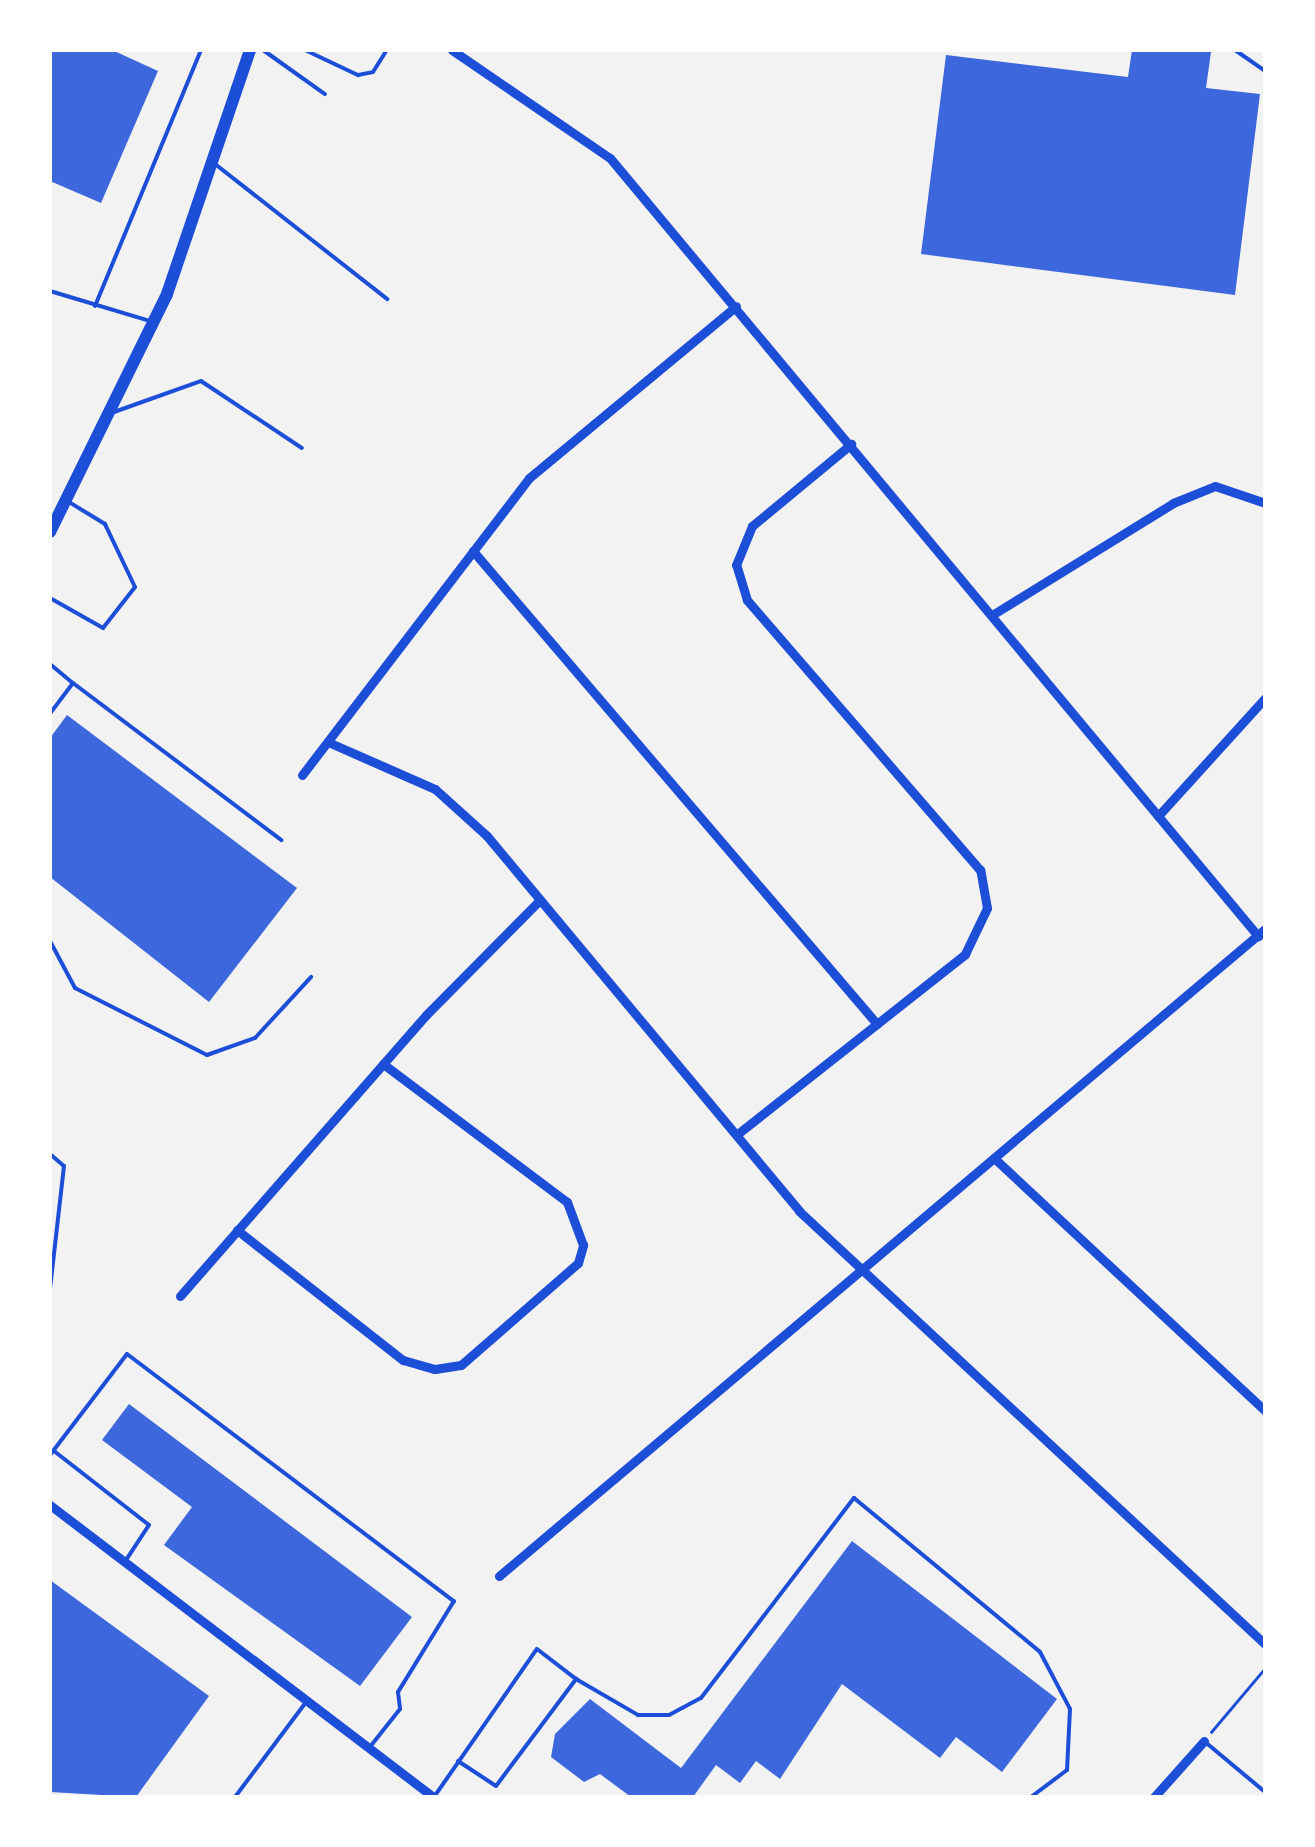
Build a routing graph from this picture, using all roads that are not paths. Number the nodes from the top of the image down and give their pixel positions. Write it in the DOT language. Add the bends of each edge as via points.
graph roads {
  1 [pos="201,50"];
  2 [pos="250,50"];
  3 [pos="263,50"];
  4 [pos="304,50"];
  5 [pos="387,50"];
  6 [pos="452,50"];
  7 [pos="1235,50"];
  8 [pos="1265,72"];
  9 [pos="325,94"];
  10 [pos="215,164"];
  11 [pos="50,290"];
  12 [pos="387,299"];
  13 [pos="95,306"];
  14 [pos="736,306"];
  15 [pos="155,323"];
  16 [pos="112,413"];
  17 [pos="850,444"];
  18 [pos="302,448"];
  19 [pos="66,500"];
  20 [pos="1265,503"];
  21 [pos="50,532"];
  22 [pos="473,552"];
  23 [pos="50,598"];
  24 [pos="992,615"];
  25 [pos="50,664"];
  26 [pos="73,683"];
  27 [pos="1265,698"];
  28 [pos="50,713"];
  29 [pos="328,742"];
  30 [pos="302,776"];
  31 [pos="1158,816"];
  32 [pos="281,840"];
  33 [pos="540,900"];
  34 [pos="1261,933"];
  35 [pos="50,941"];
  36 [pos="311,977"];
  37 [pos="877,1024"];
  38 [pos="383,1064"];
  39 [pos="740,1132"];
  40 [pos="50,1154"];
  41 [pos="994,1158"];
  42 [pos="237,1230"];
  43 [pos="860,1272"];
  44 [pos="50,1288"];
  45 [pos="180,1296"];
  46 [pos="1265,1411"];
  47 [pos="52,1453"];
  48 [pos="50,1505"];
  49 [pos="123,1564"];
  50 [pos="500,1576"];
  51 [pos="1265,1644"];
  52 [pos="576,1679"];
  53 [pos="306,1702"];
  54 [pos="1204,1741"];
  55 [pos="368,1750"];
  56 [pos="458,1761"];
  57 [pos="1265,1792"];
  58 [pos="235,1797"];
  59 [pos="433,1797"];
  60 [pos="1031,1797"];
  61 [pos="1154,1797"];
  1 -- 13 [label="lane"];
  2 -- 10 [label="main road"];
  3 -- 9 [label="lane"];
  4 -- 5 [label="lane" via="358,75 373,72"];
  6 -- 14 [label="street" via="610,158"];
  7 -- 8 [label="lane"];
  10 -- 12 [label="lane"];
  10 -- 15 [label="main road"];
  11 -- 13 [label="lane"];
  13 -- 15 [label="lane"];
  14 -- 17 [label="street"];
  14 -- 22 [label="street" via="529,478"];
  15 -- 16 [label="main road"];
  16 -- 18 [label="lane" via="201,381"];
  16 -- 19 [label="main road"];
  17 -- 24 [label="street"];
  17 -- 37 [label="street" via="752,526 736,565 747,600 980,870 987,908 965,954"];
  19 -- 21 [label="main road"];
  19 -- 23 [label="lane" via="105,524 134,587 103,628"];
  20 -- 24 [label="street" via="1214,486 1187,497"];
  22 -- 29 [label="street"];
  22 -- 37 [label="street"];
  24 -- 31 [label="street"];
  25 -- 26 [label="lane"];
  26 -- 28 [label="lane"];
  26 -- 32 [label="lane"];
  27 -- 31 [label="street"];
  29 -- 30 [label="street"];
  29 -- 33 [label="street" via="435,789"];
  31 -- 34 [label="street"];
  33 -- 38 [label="street"];
  33 -- 39 [label="street"];
  34 -- 41 [label="street"];
  35 -- 36 [label="lane" via="75,988 206,1055 255,1038"];
  37 -- 39 [label="street"];
  38 -- 42 [label="street"];
  38 -- 42 [label="street" via="567,1202 583,1245 578,1264 450,1369 403,1360"];
  39 -- 43 [label="street"];
  40 -- 44 [label="lane" via="64,1166"];
  41 -- 43 [label="street"];
  41 -- 46 [label="street"];
  42 -- 45 [label="street"];
  43 -- 50 [label="street"];
  43 -- 51 [label="street"];
  47 -- 49 [label="lane" via="149,1525"];
  47 -- 55 [label="lane" via="126,1354 454,1601 398,1692 400,1709"];
  48 -- 49 [label="street"];
  49 -- 53 [label="street"];
  52 -- 56 [label="lane" via="496,1786"];
  52 -- 56 [label="lane" via="537,1649"];
  52 -- 60 [label="lane" via="638,1715 669,1716 702,1698 854,1498 1040,1652 1070,1709 1067,1770"];
  53 -- 55 [label="street"];
  53 -- 58 [label="lane"];
  54 -- 57 [label="lane"];
  54 -- 61 [label="street"];
  55 -- 59 [label="street"];
  56 -- 59 [label="lane"];
}
